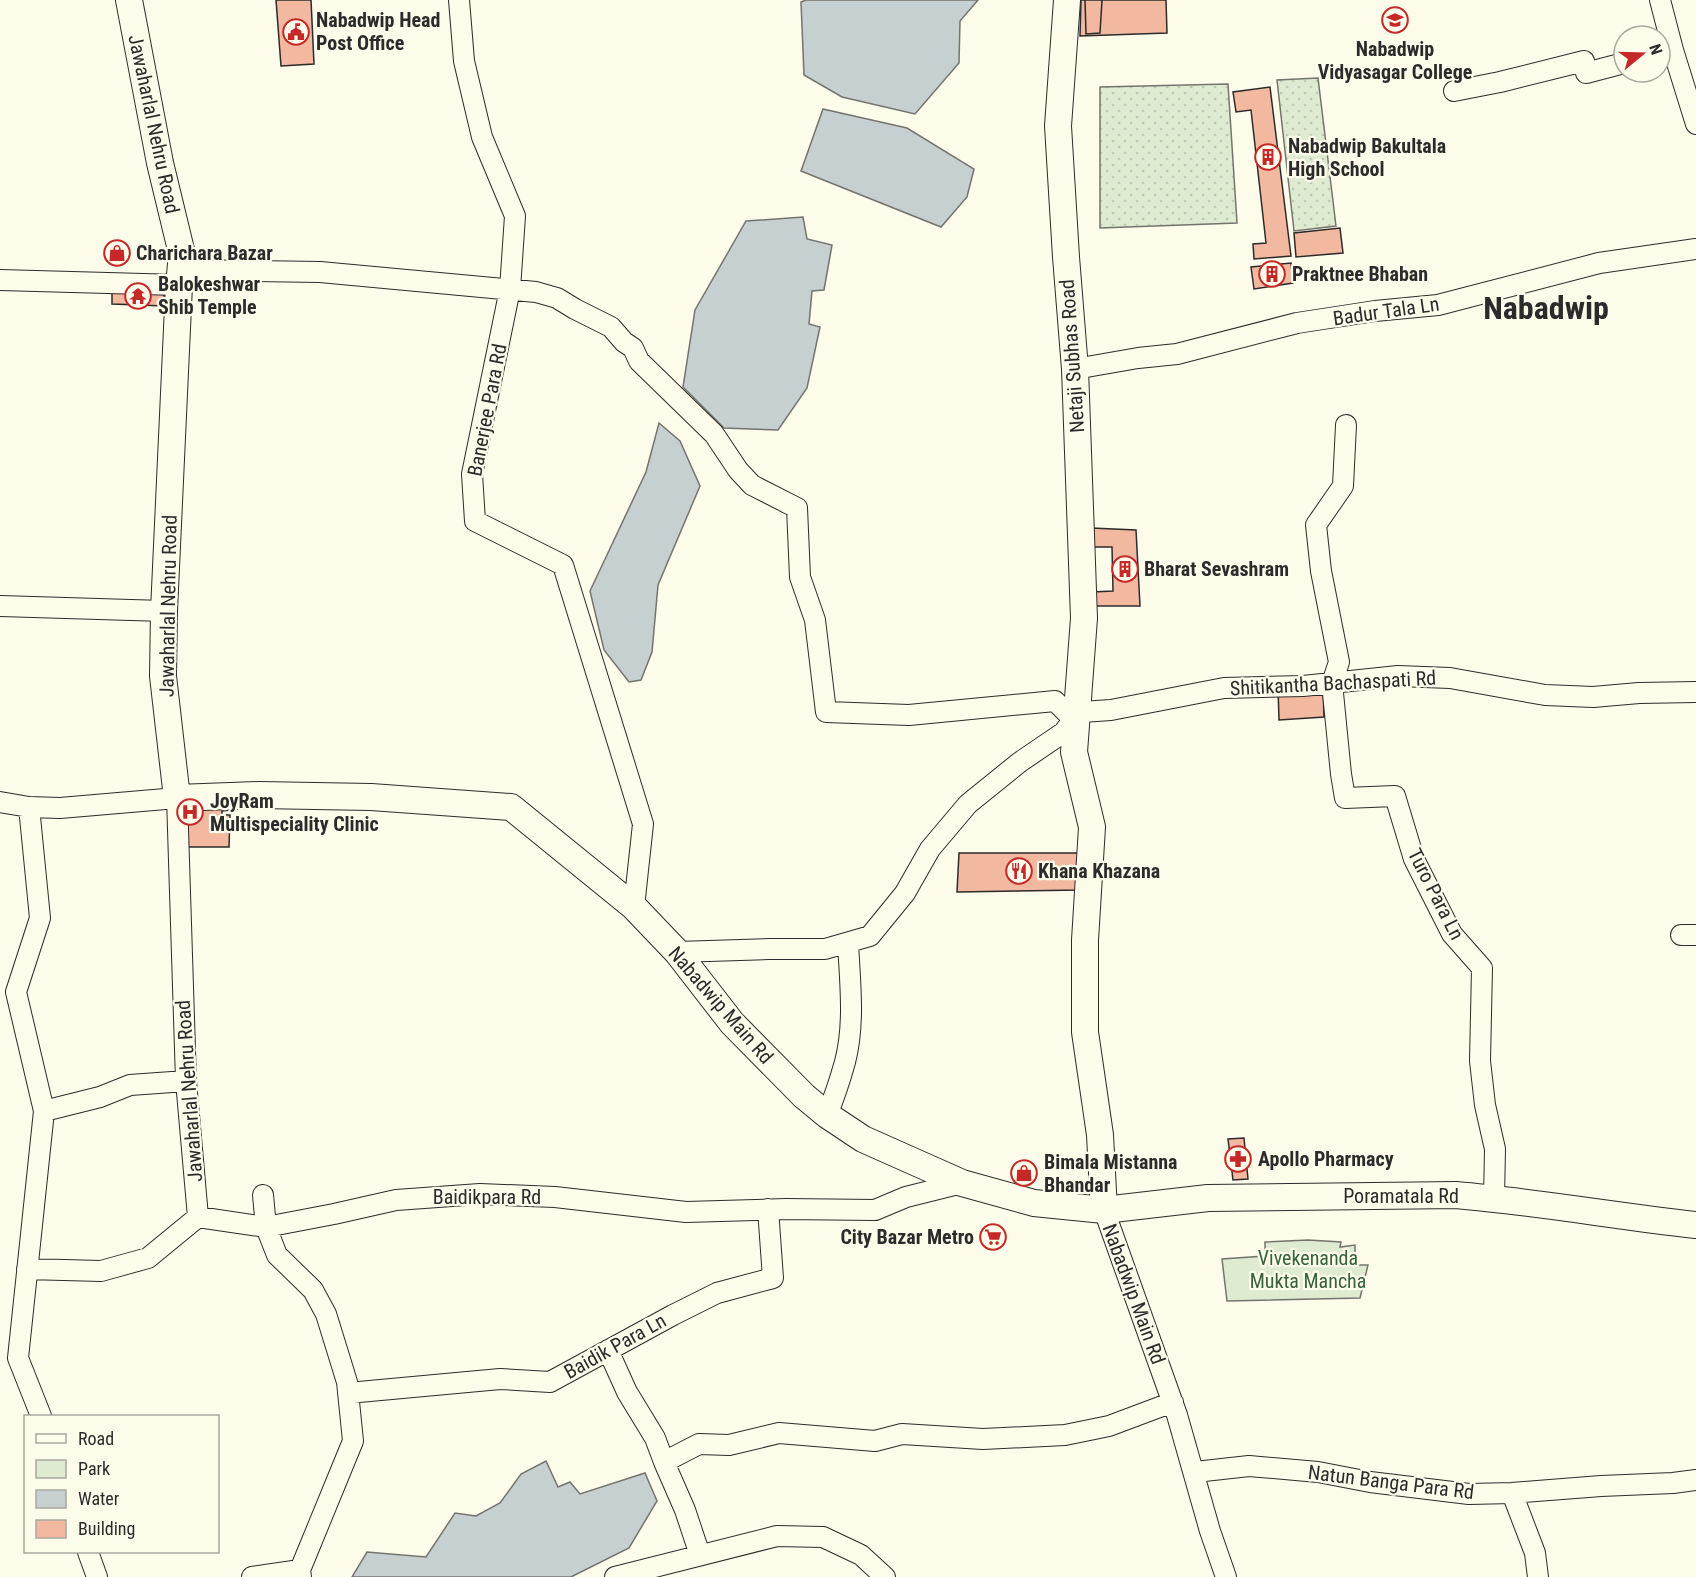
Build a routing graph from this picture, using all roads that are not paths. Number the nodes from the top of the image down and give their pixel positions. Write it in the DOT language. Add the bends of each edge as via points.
graph roads {
  1 [pos="129,0"];
  2 [pos="459,0"];
  3 [pos="1067,0"];
  4 [pos="1660,0"];
  5 [pos="1663,24"];
  6 [pos="1672,64"];
  7 [pos="1612,66"];
  8 [pos="1454,91"];
  9 [pos="1696,124"];
  10 [pos="1696,249"];
  11 [pos="180,277"];
  12 [pos="0,280"];
  13 [pos="513,289"];
  14 [pos="1075,369"];
  15 [pos="1346,425"];
  16 [pos="0,606"];
  17 [pos="164,611"];
  18 [pos="1334,678"];
  19 [pos="1696,692"];
  20 [pos="1073,713"];
  21 [pos="177,798"];
  22 [pos="0,802"];
  23 [pos="29,807"];
  24 [pos="634,907"];
  25 [pos="848,942"];
  26 [pos="677,952"];
  27 [pos="186,1081"];
  28 [pos="44,1111"];
  29 [pos="826,1115"];
  30 [pos="962,1183"];
  31 [pos="263,1195"];
  32 [pos="1494,1198"];
  33 [pos="768,1209"];
  34 [pos="1104,1210"];
  35 [pos="198,1217"];
  36 [pos="1696,1225"];
  37 [pos="266,1227"];
  38 [pos="27,1269"];
  39 [pos="608,1350"];
  40 [pos="348,1394"];
  41 [pos="1173,1402"];
  42 [pos="40,1415"];
  43 [pos="664,1462"];
  44 [pos="1195,1472"];
  45 [pos="1696,1480"];
  46 [pos="1512,1494"];
  47 [pos="89,1553"];
  48 [pos="700,1555"];
  49 [pos="301,1574"];
  50 [pos="97,1577"];
  51 [pos="252,1577"];
  52 [pos="616,1577"];
  53 [pos="885,1577"];
  54 [pos="1226,1577"];
  55 [pos="1538,1577"];
  1 -- 11 [label="main road, Jawaharlal Nehru Road" via="182,254"];
  2 -- 13 [label="street, Banerjee Para Rd" via="464,61 482,137 515,216"];
  3 -- 14 [label="main road, Netaji Subhas Road" via="1058,126"];
  4 -- 5 [label="street"];
  6 -- 9 [label="street"];
  7 -- 8 [label="street" via="1586,73 1584,61"];
  10 -- 14 [label="street, Badur Tala Ln" via="1599,263 1438,305 1297,323 1177,354"];
  11 -- 12 [label="street"];
  11 -- 13 [label="street" via="320,272"];
  11 -- 17 [label="main road, Jawaharlal Nehru Road"];
  13 -- 20 [label="street" via="557,298 611,327 633,348 639,361 714,434 752,485 797,508 800,577 815,620 826,712 909,715 1056,700"];
  13 -- 24 [label="street, Banerjee Para Rd" via="472,474 475,520 563,565 643,824"];
  14 -- 20 [label="main road, Netaji Subhas Road" via="1084,618"];
  15 -- 18 [label="street" via="1343,486 1316,525 1339,662"];
  16 -- 17 [label="street"];
  17 -- 21 [label="main road, Jawaharlal Nehru Road" via="163,676"];
  18 -- 19 [label="street, Shitikantha Bachaspati Rd" via="1439,677 1545,695 1593,697"];
  18 -- 20 [label="street, Shitikantha Bachaspati Rd" via="1303,686 1224,688 1111,710"];
  18 -- 32 [label="street, Turo Para Ln" via="1345,798 1395,796 1414,859 1452,934 1482,968 1480,1061 1495,1149"];
  20 -- 25 [label="street" via="1064,732 968,804 930,849 905,893 870,936"];
  20 -- 34 [label="main road, Netaji Subhas Road" via="1074,753 1092,827 1085,940 1085,1032 1100,1135"];
  21 -- 23 [label="street, Nabadwip Main Rd"];
  21 -- 24 [label="main road, Nabadwip Main Rd" via="371,797 511,807"];
  21 -- 27 [label="street, Jawaharlal Nehru Road"];
  22 -- 23 [label="street, Nabadwip Main Rd"];
  23 -- 28 [label="street" via="40,918 16,992"];
  24 -- 26 [label="main road, Nabadwip Main Rd"];
  25 -- 26 [label="street" via="825,949"];
  25 -- 29 [label="street" via="850,1033 846,1061"];
  26 -- 29 [label="main road, Nabadwip Main Rd" via="732,1023"];
  27 -- 28 [label="street" via="130,1085"];
  27 -- 35 [label="street, Jawaharlal Nehru Road"];
  28 -- 38 [label="street"];
  29 -- 30 [label="main road, Nabadwip Main Rd" via="863,1139"];
  30 -- 33 [label="street, Baidikpara Rd" via="906,1197 875,1210"];
  30 -- 34 [label="main road, Nabadwip Main Rd" via="1034,1203"];
  31 -- 37 [label="street"];
  32 -- 34 [label="main road, Poramatala Rd" via="1208,1198"];
  32 -- 36 [label="main road, Poramatala Rd"];
  33 -- 37 [label="street, Baidikpara Rd" via="686,1212 555,1197 480,1194 396,1200"];
  33 -- 39 [label="street, Baidik Para Ln" via="773,1278 717,1293"];
  34 -- 41 [label="street, Nabadwip Main Rd"];
  35 -- 37 [label="street, Baidikpara Rd"];
  35 -- 38 [label="street" via="148,1258 101,1272"];
  37 -- 40 [label="street" via="277,1256 313,1290 326,1314"];
  38 -- 42 [label="street" via="18,1359"];
  39 -- 40 [label="street, Baidik Para Ln" via="550,1382 500,1379"];
  39 -- 43 [label="street"];
  40 -- 49 [label="street" via="352,1442"];
  41 -- 43 [label="street" via="1109,1426 1065,1435 983,1439 902,1434 875,1441 778,1433 729,1444 699,1444"];
  41 -- 44 [label="street, Nabadwip Main Rd"];
  43 -- 48 [label="street"];
  44 -- 46 [label="street, Natun Banga Para Rd" via="1249,1466 1469,1494"];
  44 -- 54 [label="street, Nabadwip Main Rd"];
  45 -- 46 [label="street, Natun Banga Para Rd"];
  46 -- 55 [label="street" via="1535,1553"];
  47 -- 50 [label="street"];
  48 -- 52 [label="street"];
  48 -- 53 [label="street" via="777,1536 823,1537 861,1555"];
  49 -- 51 [label="street"];
}
